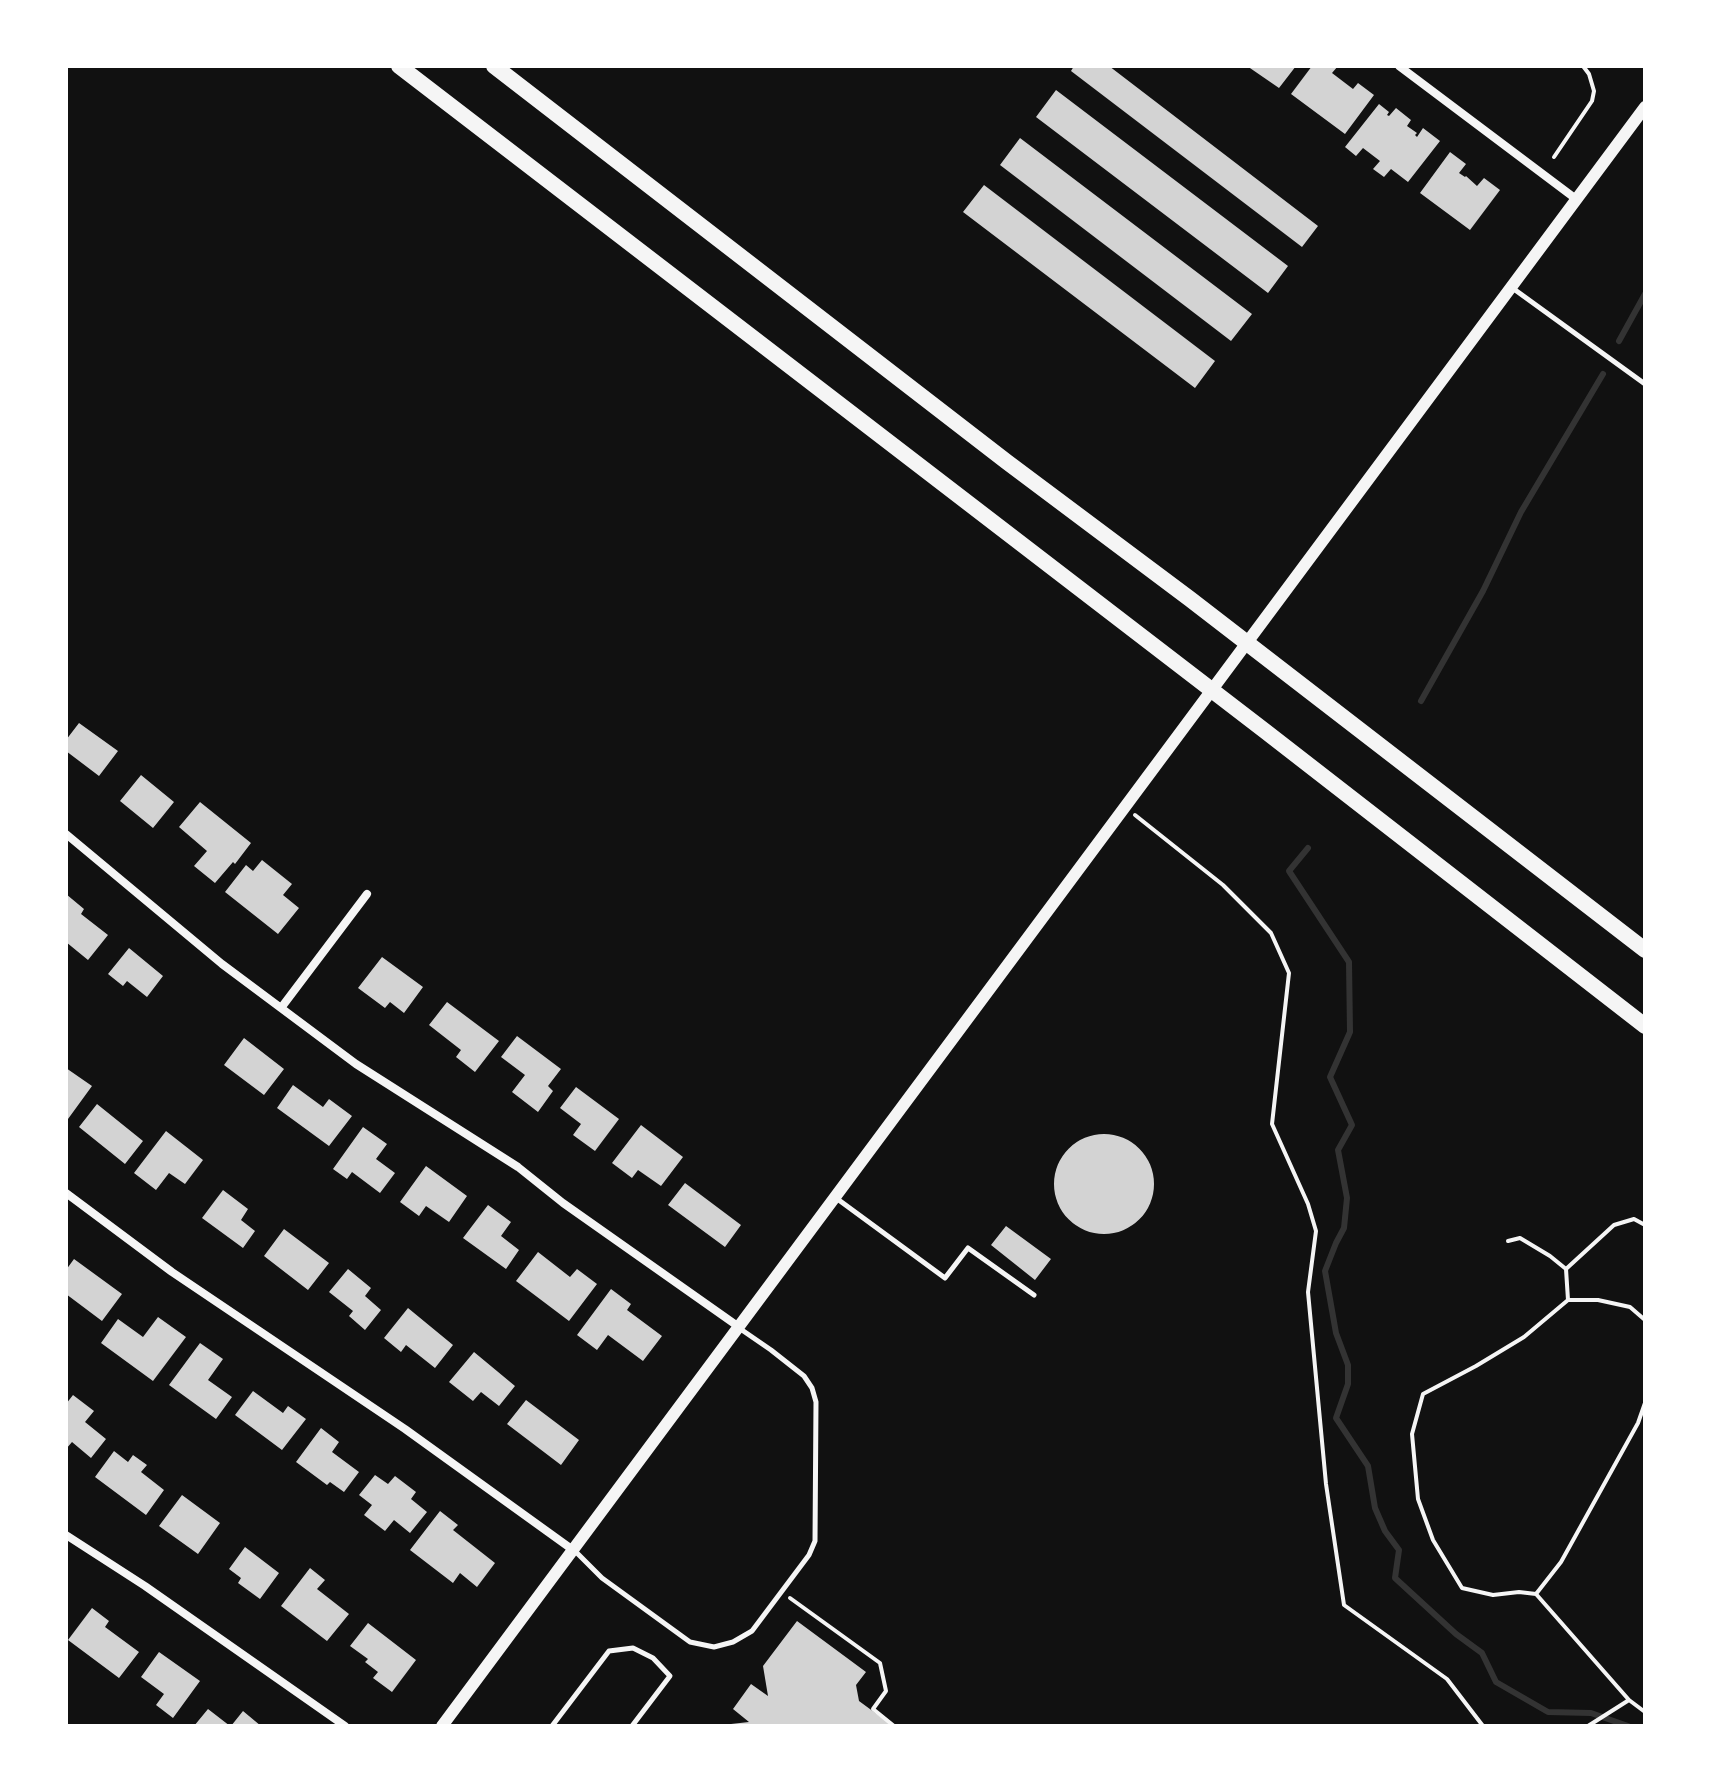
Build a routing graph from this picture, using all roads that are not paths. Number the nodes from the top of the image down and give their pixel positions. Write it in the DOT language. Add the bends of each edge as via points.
graph roads {
  1 [pos="399,66"];
  2 [pos="494,66"];
  3 [pos="1399,66"];
  4 [pos="1645,107"];
  5 [pos="1576,199"];
  6 [pos="1511,287"];
  7 [pos="1645,384"];
  8 [pos="66,834"];
  9 [pos="367,894"];
  10 [pos="1645,950"];
  11 [pos="281,1008"];
  12 [pos="1645,1026"];
  13 [pos="66,1193"];
  14 [pos="835,1197"];
  15 [pos="1034,1295"];
  16 [pos="739,1327"];
  17 [pos="66,1535"];
  18 [pos="573,1550"];
  19 [pos="345,1726"];
  20 [pos="442,1726"];
  21 [pos="552,1726"];
  22 [pos="632,1726"];
  1 -- 12 [label="highway"];
  2 -- 10 [label="highway"];
  3 -- 5 [label="street"];
  4 -- 5 [label="main road"];
  5 -- 6 [label="main road"];
  6 -- 7 [label="lane"];
  6 -- 14 [label="main road"];
  8 -- 11 [label="street"];
  9 -- 11 [label="street"];
  11 -- 16 [label="street" via="356,1064 518,1167"];
  13 -- 18 [label="street"];
  14 -- 15 [label="lane" via="945,1278 968,1248"];
  14 -- 16 [label="main road"];
  16 -- 18 [label="main road"];
  16 -- 18 [label="lane" via="804,1376 816,1402 815,1541 782,1592 752,1631 714,1647 690,1642 602,1578"];
  17 -- 19 [label="street"];
  18 -- 20 [label="main road"];
  21 -- 22 [label="lane" via="609,1651 633,1648 653,1658 670,1676"];
}
